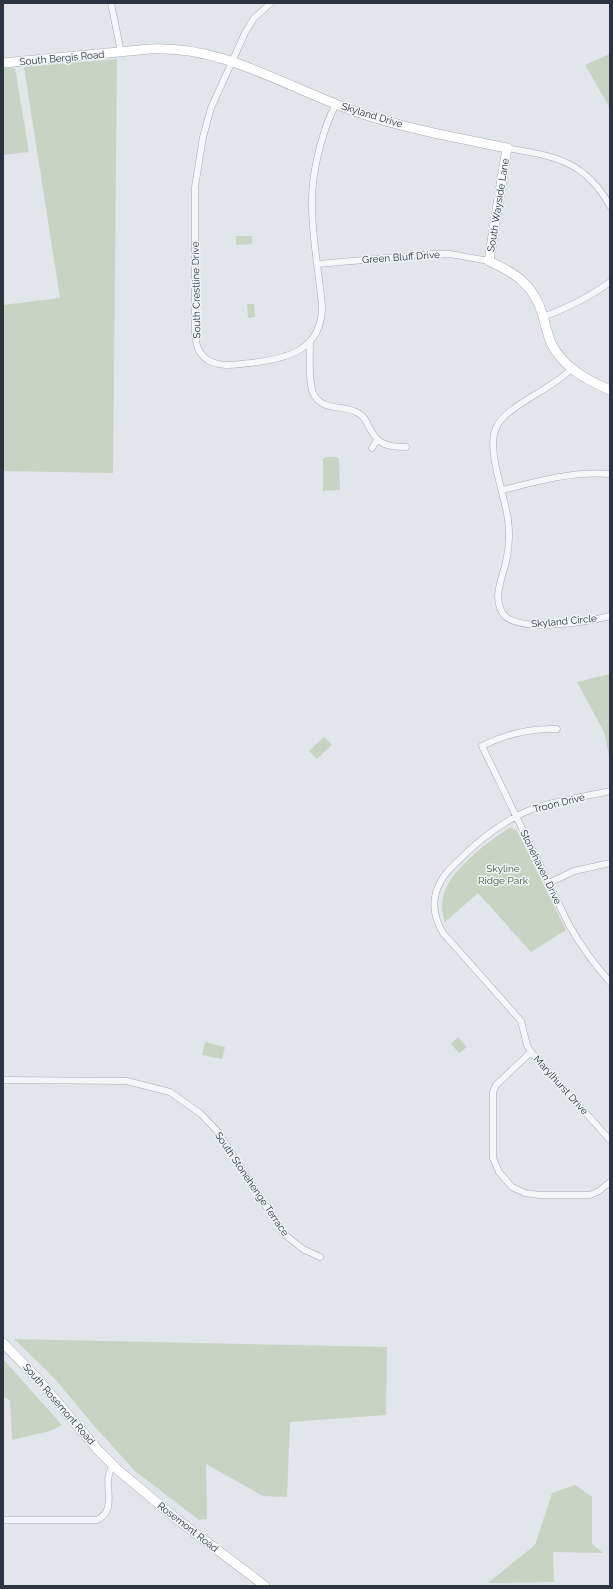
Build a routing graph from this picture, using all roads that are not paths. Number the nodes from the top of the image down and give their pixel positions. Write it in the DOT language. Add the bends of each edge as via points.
graph roads {
  1 [pos="111,3"];
  2 [pos="271,3"];
  3 [pos="121,52"];
  4 [pos="232,61"];
  5 [pos="3,63"];
  6 [pos="336,104"];
  7 [pos="507,148"];
  8 [pos="610,206"];
  9 [pos="489,262"];
  10 [pos="318,264"];
  11 [pos="610,282"];
  12 [pos="543,317"];
  13 [pos="310,341"];
  14 [pos="571,369"];
  15 [pos="610,390"];
  16 [pos="378,440"];
  17 [pos="406,447"];
  18 [pos="372,448"];
  19 [pos="610,474"];
  20 [pos="503,490"];
  21 [pos="610,616"];
  22 [pos="557,729"];
  23 [pos="610,791"];
  24 [pos="516,816"];
  25 [pos="610,863"];
  26 [pos="453,865"];
  27 [pos="549,883"];
  28 [pos="610,982"];
  29 [pos="531,1052"];
  30 [pos="3,1080"];
  31 [pos="610,1140"];
  32 [pos="610,1182"];
  33 [pos="320,1257"];
  34 [pos="3,1343"];
  35 [pos="113,1466"];
  36 [pos="3,1520"];
  37 [pos="265,1586"];
  1 -- 3 [label="street"];
  2 -- 4 [label="street, South Crestline Drive" via="250,23"];
  3 -- 4 [label="street, Skyland Drive" via="185,50"];
  3 -- 5 [label="street, South Bergis Road"];
  4 -- 6 [label="street, Skyland Drive"];
  4 -- 13 [label="street, South Crestline Drive" via="209,115 196,175 198,349 205,358 216,364 233,365 281,359 297,352"];
  6 -- 7 [label="street, Skyland Drive" via="382,120"];
  6 -- 10 [label="street, South Crestline Drive" via="326,127 313,183 312,218"];
  7 -- 8 [label="street, Skyland Drive" via="552,156 572,164 595,184"];
  7 -- 9 [label="street, South Wayside Lane"];
  9 -- 10 [label="street, Green Bluff Drive" via="450,254 432,254"];
  9 -- 12 [label="street, Green Bluff Drive" via="514,274 530,288"];
  10 -- 13 [label="street, South Crestline Drive" via="322,312 318,327"];
  11 -- 12 [label="street" via="583,300"];
  12 -- 14 [label="street, Green Bluff Drive" via="552,344"];
  13 -- 16 [label="street" via="312,386 315,396 332,408 358,412"];
  14 -- 15 [label="street, Green Bluff Drive"];
  14 -- 20 [label="street, Skyland Circle" via="555,384 515,408 499,422 493,436 493,444"];
  16 -- 17 [label="street" via="388,446"];
  16 -- 18 [label="street"];
  19 -- 20 [label="street" via="559,477"];
  20 -- 21 [label="street, Skyland Circle" via="509,531 506,561 498,594 505,616 522,624 576,622"];
  22 -- 24 [label="street, Stonehaven Drive" via="517,732 482,746"];
  23 -- 24 [label="street, Troon Drive" via="544,805"];
  24 -- 26 [label="street, Troon Drive" via="487,834"];
  24 -- 27 [label="street, Stonehaven Drive"];
  25 -- 27 [label="street" via="574,871"];
  26 -- 29 [label="street, Marylhurst Drive" via="441,880 434,903 437,921 445,934 521,1021"];
  27 -- 28 [label="street, Stonehaven Drive" via="579,942"];
  29 -- 31 [label="street, Marylhurst Drive"];
  29 -- 32 [label="street" via="496,1085 493,1092 493,1158 499,1172 512,1187 525,1193 540,1195 590,1195 600,1191"];
  30 -- 33 [label="street, South Stonehenge Terrace" via="127,1082 170,1092 201,1114 218,1132 284,1234 303,1249"];
  34 -- 35 [label="street, South Rosemont Road" via="50,1392"];
  35 -- 36 [label="street" via="108,1473 108,1509 106,1514 97,1520"];
  35 -- 37 [label="street, Rosemont Road" via="178,1520"];
}
